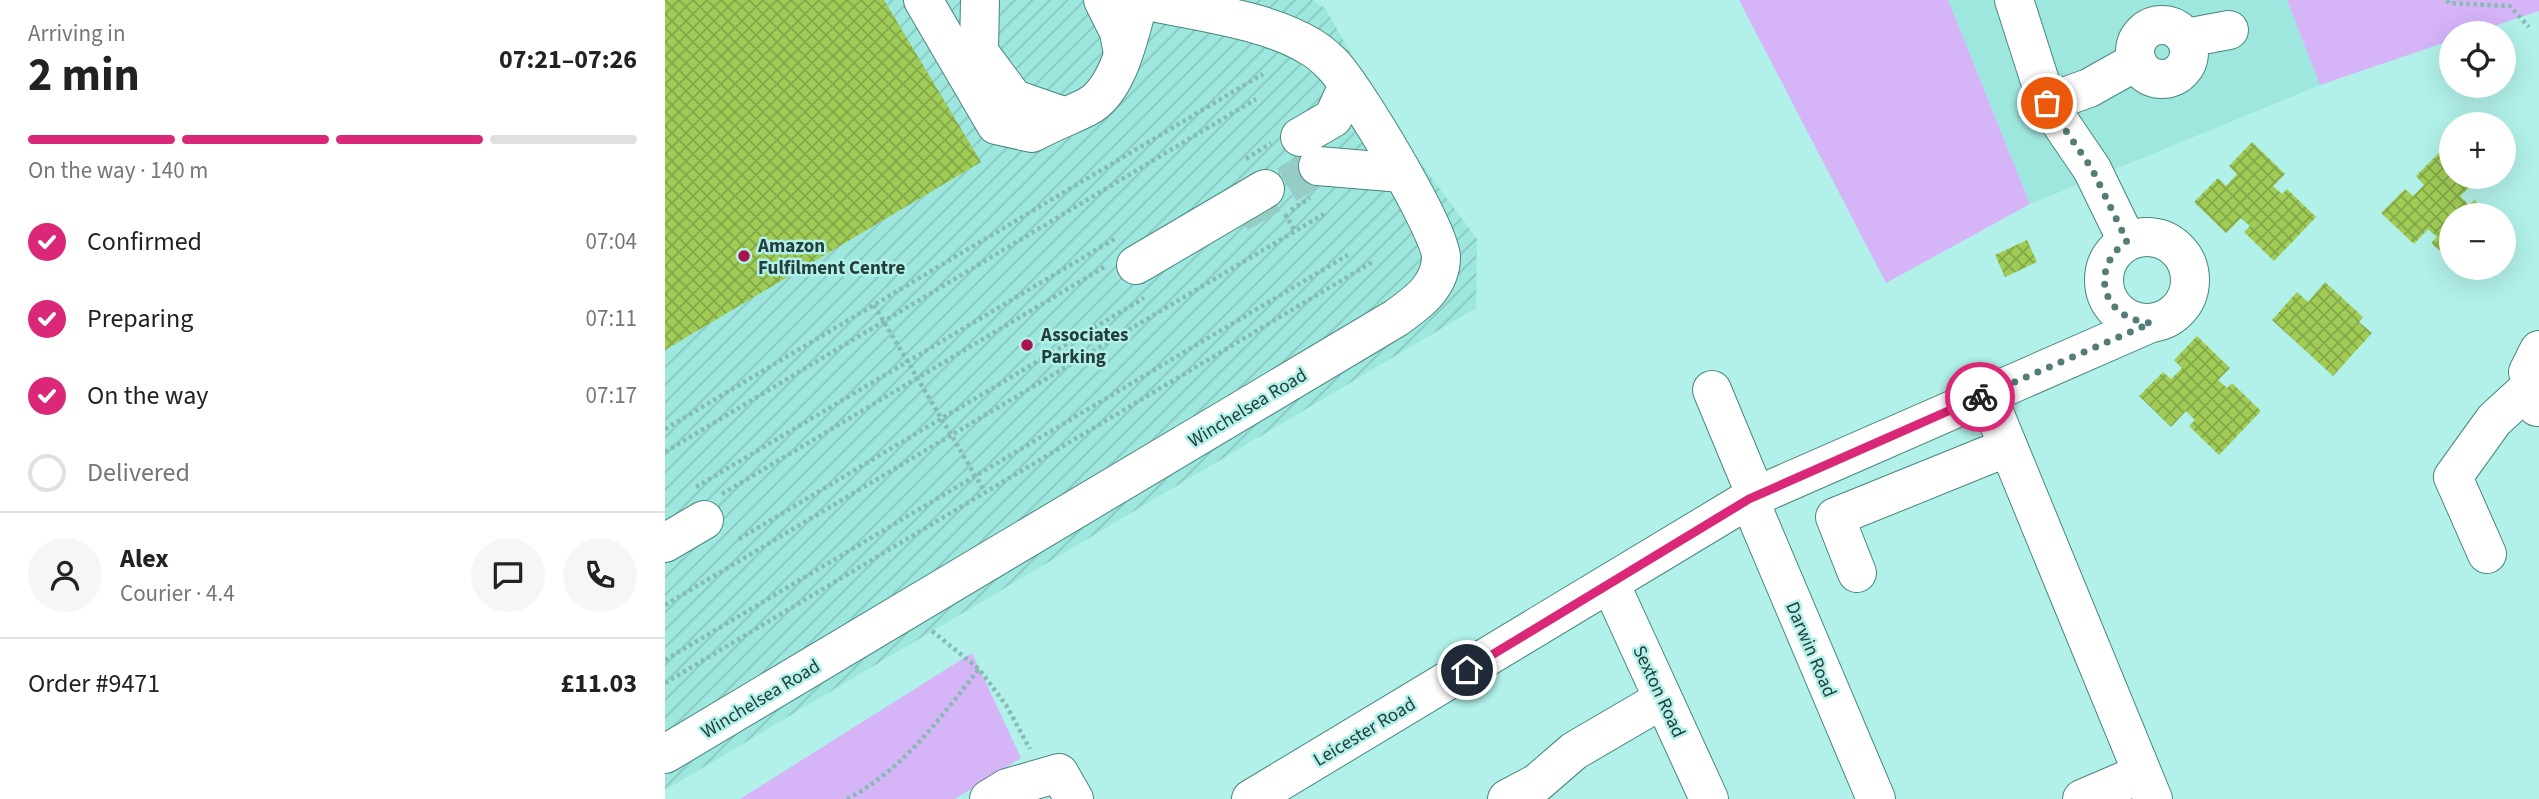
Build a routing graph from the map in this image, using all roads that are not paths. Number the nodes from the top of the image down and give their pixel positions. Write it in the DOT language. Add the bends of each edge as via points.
graph roads {
  1 [pos="923,0"];
  2 [pos="980,0"];
  3 [pos="1103,0"];
  4 [pos="1142,0"];
  5 [pos="2014,0"];
  6 [pos="2229,30"];
  7 [pos="1123,54"];
  8 [pos="1348,85"];
  9 [pos="2047,103"];
  10 [pos="1063,116"];
  11 [pos="1402,173"];
  12 [pos="1251,176"];
  13 [pos="2127,241"];
  14 [pos="1127,266"];
  15 [pos="2151,323"];
  16 [pos="2536,382"];
  17 [pos="1712,390"];
  18 [pos="1986,395"];
  19 [pos="1877,443"];
  20 [pos="2008,447"];
  21 [pos="1899,490"];
  22 [pos="1752,498"];
  23 [pos="702,504"];
  24 [pos="665,543"];
  25 [pos="2487,554"];
  26 [pos="1758,561"];
  27 [pos="1857,573"];
  28 [pos="1611,583"];
  29 [pos="1663,699"];
  30 [pos="665,754"];
  31 [pos="1067,786"];
  32 [pos="1549,788"];
  33 [pos="2139,790"];
  34 [pos="989,799"];
  35 [pos="1251,799"];
  36 [pos="1507,799"];
  37 [pos="1709,799"];
  38 [pos="1850,799"];
  39 [pos="1875,799"];
  40 [pos="2082,799"];
  1 -- 10 [label="street" via="996,125 1032,133"];
  2 -- 10 [label="street" via="979,52 1014,99"];
  3 -- 7 [label="street" via="1119,32"];
  4 -- 7 [label="street"];
  4 -- 8 [label="street, Winchelsea Road" via="1279,31 1312,47"];
  5 -- 9 [label="street"];
  6 -- 9 [label="street" via="2186,38 2189,56 2171,77 2155,78 2137,61 2089,88"];
  7 -- 10 [label="street" via="1106,92 1089,106"];
  8 -- 11 [label="street, Winchelsea Road"];
  8 -- 11 [label="street" via="1311,170"];
  9 -- 13 [label="street" via="2092,169"];
  11 -- 30 [label="street, Winchelsea Road" via="1436,236 1441,256 1437,278 1420,301"];
  12 -- 14 [label="street"];
  13 -- 15 [label="street" via="2107,263 2105,292 2123,315"];
  13 -- 15 [label="street" via="2156,237 2169,242 2187,262 2190,275 2185,302 2176,312"];
  15 -- 18 [label="street, Leicester Road"];
  16 -- 25 [label="street" via="2494,420 2453,477"];
  17 -- 22 [label="street, Darwin Road"];
  18 -- 19 [label="street, Leicester Road"];
  18 -- 20 [label="street"];
  19 -- 21 [label="street"];
  19 -- 22 [label="street, Leicester Road"];
  20 -- 21 [label="street"];
  20 -- 33 [label="street"];
  21 -- 27 [label="street" via="1835,517"];
  22 -- 26 [label="street, Darwin Road"];
  22 -- 28 [label="street, Leicester Road"];
  23 -- 24 [label="street"];
  26 -- 38 [label="street"];
  26 -- 39 [label="street, Darwin Road"];
  28 -- 29 [label="street, Sexton Road"];
  28 -- 35 [label="street, Leicester Road"];
  29 -- 32 [label="street" via="1574,751"];
  29 -- 37 [label="street, Sexton Road"];
  31 -- 34 [label="street" via="1007,788"];
  32 -- 36 [label="street"];
  33 -- 40 [label="street"];
}
